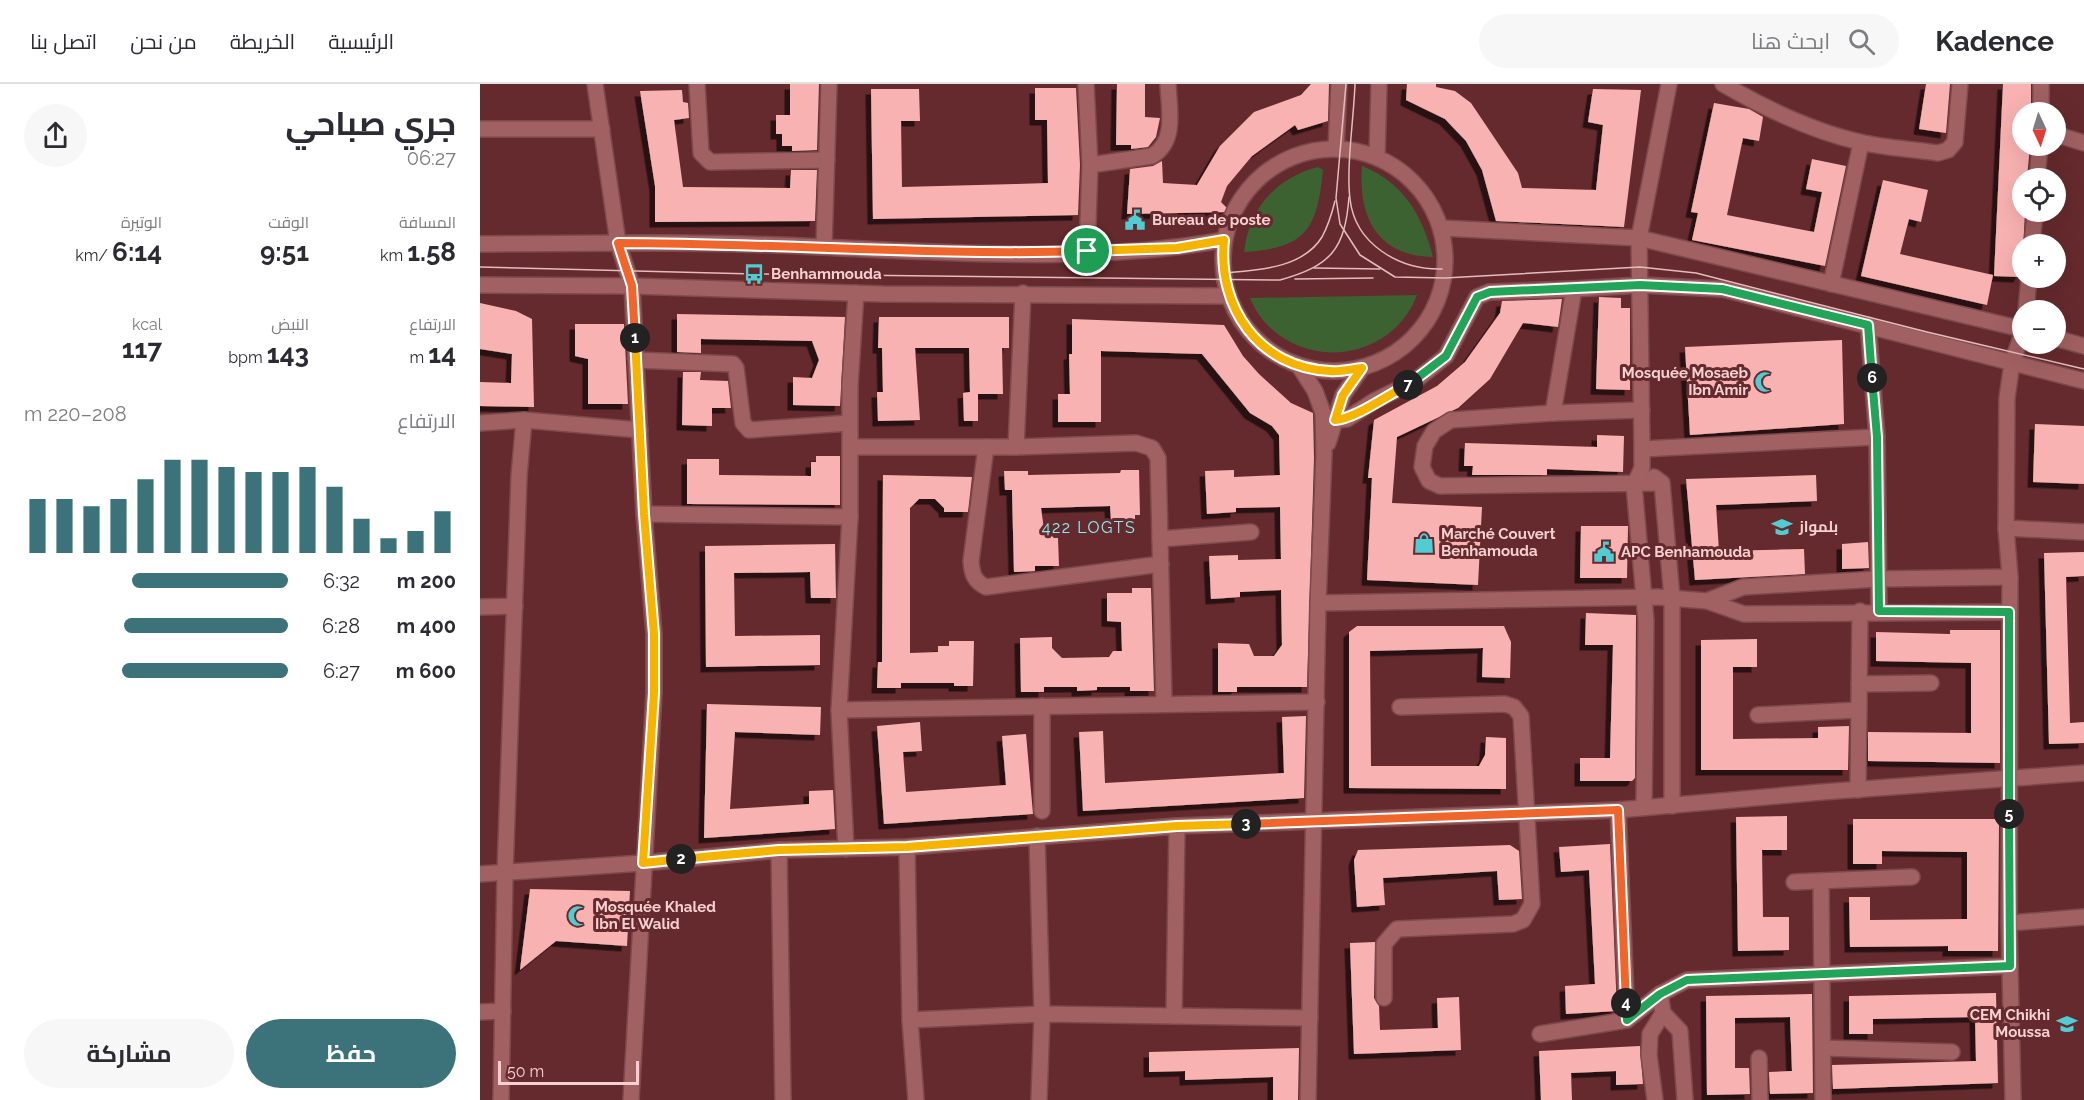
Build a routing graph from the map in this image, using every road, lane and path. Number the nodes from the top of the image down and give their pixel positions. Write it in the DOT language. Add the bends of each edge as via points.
graph roads {
  1 [pos="595,84"];
  2 [pos="697,84"];
  3 [pos="829,84"];
  4 [pos="1086,84"];
  5 [pos="1168,84"];
  6 [pos="1339,84"];
  7 [pos="1379,84"];
  8 [pos="1669,84"];
  9 [pos="1959,84"];
  10 [pos="2041,84"];
  11 [pos="1732,86"];
  12 [pos="2041,102"];
  13 [pos="480,129"];
  14 [pos="602,129"];
  15 [pos="2066,137"];
  16 [pos="1861,143"];
  17 [pos="2084,143"];
  18 [pos="1336,149"];
  19 [pos="1377,157"];
  20 [pos="827,160"];
  21 [pos="1090,165"];
  22 [pos="1441,228"];
  23 [pos="1639,238"];
  24 [pos="1224,240"];
  25 [pos="618,243"];
  26 [pos="480,244"];
  27 [pos="824,247"];
  28 [pos="1087,251"];
  29 [pos="1831,284"];
  30 [pos="480,285"];
  31 [pos="1640,285"];
  32 [pos="632,286"];
  33 [pos="1574,289"];
  34 [pos="856,293"];
  35 [pos="1023,293"];
  36 [pos="1228,296"];
  37 [pos="1868,325"];
  38 [pos="2012,327"];
  39 [pos="2066,341"];
  40 [pos="2084,346"];
  41 [pos="2015,354"];
  42 [pos="636,360"];
  43 [pos="2012,363"];
  44 [pos="1299,366"];
  45 [pos="1362,368"];
  46 [pos="2084,381"];
  47 [pos="1642,410"];
  48 [pos="1553,413"];
  49 [pos="524,420"];
  50 [pos="1335,420"];
  51 [pos="480,423"];
  52 [pos="849,423"];
  53 [pos="640,430"];
  54 [pos="1877,437"];
  55 [pos="850,447"];
  56 [pos="986,447"];
  57 [pos="1016,447"];
  58 [pos="1642,448"];
  59 [pos="1324,454"];
  60 [pos="1642,468"];
  61 [pos="1662,483"];
  62 [pos="1634,485"];
  63 [pos="644,514"];
  64 [pos="850,517"];
  65 [pos="2006,528"];
  66 [pos="1251,532"];
  67 [pos="2084,532"];
  68 [pos="1160,539"];
  69 [pos="1161,564"];
  70 [pos="2010,577"];
  71 [pos="1878,579"];
  72 [pos="1672,598"];
  73 [pos="1644,599"];
  74 [pos="1707,601"];
  75 [pos="1318,603"];
  76 [pos="515,606"];
  77 [pos="480,607"];
  78 [pos="1860,611"];
  79 [pos="1879,611"];
  80 [pos="2009,612"];
  81 [pos="1931,683"];
  82 [pos="1859,684"];
  83 [pos="1317,702"];
  84 [pos="1164,703"];
  85 [pos="1042,706"];
  86 [pos="1400,707"];
  87 [pos="839,710"];
  88 [pos="1859,710"];
  89 [pos="1758,715"];
  90 [pos="2084,773"];
  91 [pos="2009,779"];
  92 [pos="1858,790"];
  93 [pos="1672,806"];
  94 [pos="1644,807"];
  95 [pos="1618,810"];
  96 [pos="1042,811"];
  97 [pos="1527,812"];
  98 [pos="1313,822"];
  99 [pos="1177,826"];
  100 [pos="1036,836"];
  101 [pos="907,847"];
  102 [pos="846,849"];
  103 [pos="779,850"];
  104 [pos="643,863"];
  105 [pos="505,873"];
  106 [pos="480,874"];
  107 [pos="1912,877"];
  108 [pos="1794,882"];
  109 [pos="1821,882"];
  110 [pos="2084,917"];
  111 [pos="2009,923"];
  112 [pos="2010,966"];
  113 [pos="1823,972"];
  114 [pos="1660,994"];
  115 [pos="1384,998"];
  116 [pos="503,1011"];
  117 [pos="480,1012"];
  118 [pos="1664,1013"];
  119 [pos="1042,1014"];
  120 [pos="1174,1016"];
  121 [pos="1310,1018"];
  122 [pos="910,1020"];
  123 [pos="1627,1020"];
  124 [pos="1540,1034"];
  125 [pos="1823,1048"];
  126 [pos="1952,1052"];
  127 [pos="1760,1058"];
  128 [pos="501,1100"];
  129 [pos="631,1100"];
  130 [pos="783,1100"];
  131 [pos="916,1100"];
  132 [pos="1039,1100"];
  133 [pos="1308,1100"];
  134 [pos="1655,1100"];
  135 [pos="1685,1100"];
  136 [pos="1760,1100"];
  137 [pos="1823,1100"];
  138 [pos="2013,1100"];
  1 -- 14 [label="street"];
  2 -- 20 [label="street" via="701,153 710,162"];
  3 -- 20 [label="street"];
  4 -- 21 [label="street"];
  5 -- 21 [label="street" via="1170,129 1160,151 1152,156"];
  6 -- 18 [label="street"];
  7 -- 19 [label="street"];
  8 -- 23 [label="street"];
  9 -- 16 [label="street" via="1955,142 1948,150 1938,153"];
  10 -- 12 [label="street"];
  11 -- 16 [label="street" via="1785,117"];
  13 -- 14 [label="street"];
  14 -- 25 [label="street"];
  15 -- 17 [label="street"];
  16 -- 29 [label="street"];
  18 -- 19 [label="street"];
  18 -- 24 [label="street" via="1305,153 1276,165 1252,185 1234,210"];
  19 -- 22 [label="street" via="1405,174 1427,198"];
  20 -- 27 [label="street"];
  21 -- 28 [label="street"];
  22 -- 23 [label="street"];
  22 -- 45 [label="street" via="1445,278 1438,302 1408,344"];
  23 -- 29 [label="street"];
  23 -- 31 [label="street"];
  24 -- 28 [label="street" via="1177,248"];
  24 -- 36 [label="street" via="1223,273"];
  25 -- 26 [label="street"];
  25 -- 27 [label="street"];
  25 -- 32 [label="street"];
  27 -- 28 [label="street" via="880,252"];
  29 -- 38 [label="street"];
  30 -- 32 [label="street"];
  31 -- 33 [label="street"];
  31 -- 37 [label="street" via="1722,289"];
  31 -- 47 [label="street"];
  32 -- 34 [label="street"];
  32 -- 42 [label="street"];
  33 -- 48 [label="street"];
  33 -- 50 [label="street" via="1490,292 1477,297 1446,356 1415,381 1347,419"];
  34 -- 35 [label="street"];
  34 -- 52 [label="street"];
  35 -- 36 [label="street"];
  35 -- 57 [label="street"];
  36 -- 44 [label="street" via="1244,326 1268,350"];
  37 -- 43 [label="street"];
  37 -- 54 [label="street"];
  39 -- 40 [label="street"];
  41 -- 43 [label="street"];
  42 -- 52 [label="street" via="733,364 746,428"];
  42 -- 53 [label="street"];
  43 -- 46 [label="street"];
  43 -- 65 [label="street" via="2007,398"];
  44 -- 45 [label="street" via="1330,371"];
  44 -- 59 [label="street" via="1316,391 1323,413"];
  45 -- 50 [label="street" via="1343,395"];
  47 -- 48 [label="street"];
  47 -- 58 [label="street"];
  48 -- 62 [label="street" via="1451,420 1434,431 1425,446 1422,467 1429,481 1440,486"];
  49 -- 51 [label="street"];
  49 -- 53 [label="street"];
  49 -- 76 [label="street"];
  50 -- 59 [label="street"];
  52 -- 55 [label="street"];
  53 -- 63 [label="street"];
  54 -- 58 [label="street"];
  54 -- 71 [label="street"];
  55 -- 56 [label="street"];
  55 -- 64 [label="street"];
  56 -- 57 [label="street"];
  56 -- 69 [label="street" via="970,561 978,583 986,587"];
  57 -- 68 [label="street" via="1136,443 1152,448 1158,458"];
  58 -- 60 [label="street"];
  59 -- 75 [label="street"];
  60 -- 61 [label="street"];
  60 -- 62 [label="street"];
  61 -- 62 [label="street"];
  61 -- 72 [label="street"];
  62 -- 73 [label="street"];
  63 -- 64 [label="street"];
  63 -- 104 [label="street" via="654,634 654,693"];
  64 -- 87 [label="street"];
  65 -- 67 [label="street"];
  65 -- 70 [label="street"];
  66 -- 68 [label="street"];
  68 -- 69 [label="street"];
  69 -- 84 [label="street"];
  70 -- 71 [label="street"];
  70 -- 80 [label="street"];
  71 -- 74 [label="street" via="1743,587"];
  71 -- 79 [label="street"];
  72 -- 73 [label="street"];
  72 -- 74 [label="street"];
  72 -- 93 [label="street"];
  73 -- 75 [label="street"];
  73 -- 94 [label="street"];
  74 -- 78 [label="street" via="1744,614"];
  75 -- 83 [label="street"];
  76 -- 77 [label="street"];
  76 -- 105 [label="street"];
  78 -- 79 [label="street"];
  78 -- 82 [label="street"];
  79 -- 80 [label="street"];
  80 -- 91 [label="street"];
  81 -- 82 [label="street"];
  82 -- 88 [label="street"];
  83 -- 84 [label="street"];
  83 -- 98 [label="street"];
  84 -- 85 [label="street"];
  85 -- 87 [label="street"];
  85 -- 96 [label="street"];
  86 -- 97 [label="street" via="1514,707 1521,716"];
  87 -- 102 [label="street"];
  88 -- 89 [label="street"];
  88 -- 92 [label="street"];
  90 -- 91 [label="street"];
  91 -- 92 [label="street"];
  91 -- 111 [label="street"];
  92 -- 93 [label="street"];
  93 -- 94 [label="street"];
  94 -- 95 [label="street"];
  95 -- 97 [label="street"];
  95 -- 123 [label="street"];
  97 -- 98 [label="street"];
  97 -- 115 [label="street" via="1532,904 1528,914 1513,924 1397,929 1384,944"];
  98 -- 99 [label="street"];
  98 -- 121 [label="street"];
  99 -- 100 [label="street"];
  99 -- 120 [label="street"];
  100 -- 101 [label="street"];
  100 -- 119 [label="street"];
  101 -- 102 [label="street"];
  101 -- 122 [label="street"];
  102 -- 103 [label="street"];
  103 -- 104 [label="street"];
  103 -- 130 [label="street"];
  104 -- 105 [label="street"];
  104 -- 129 [label="street"];
  105 -- 106 [label="street"];
  105 -- 116 [label="street"];
  107 -- 109 [label="street"];
  108 -- 109 [label="street"];
  109 -- 113 [label="street"];
  110 -- 111 [label="street"];
  111 -- 112 [label="street"];
  112 -- 113 [label="street"];
  112 -- 138 [label="street"];
  113 -- 114 [label="street" via="1687,980"];
  113 -- 125 [label="street"];
  114 -- 118 [label="street"];
  114 -- 123 [label="street"];
  116 -- 117 [label="street"];
  116 -- 128 [label="street"];
  118 -- 134 [label="street" via="1650,1034"];
  118 -- 135 [label="street" via="1680,1031"];
  119 -- 120 [label="street"];
  119 -- 122 [label="street"];
  119 -- 132 [label="street"];
  120 -- 121 [label="street"];
  121 -- 133 [label="street"];
  122 -- 131 [label="street"];
  123 -- 124 [label="street"];
  125 -- 126 [label="street"];
  125 -- 137 [label="street"];
  127 -- 136 [label="street"];
}
